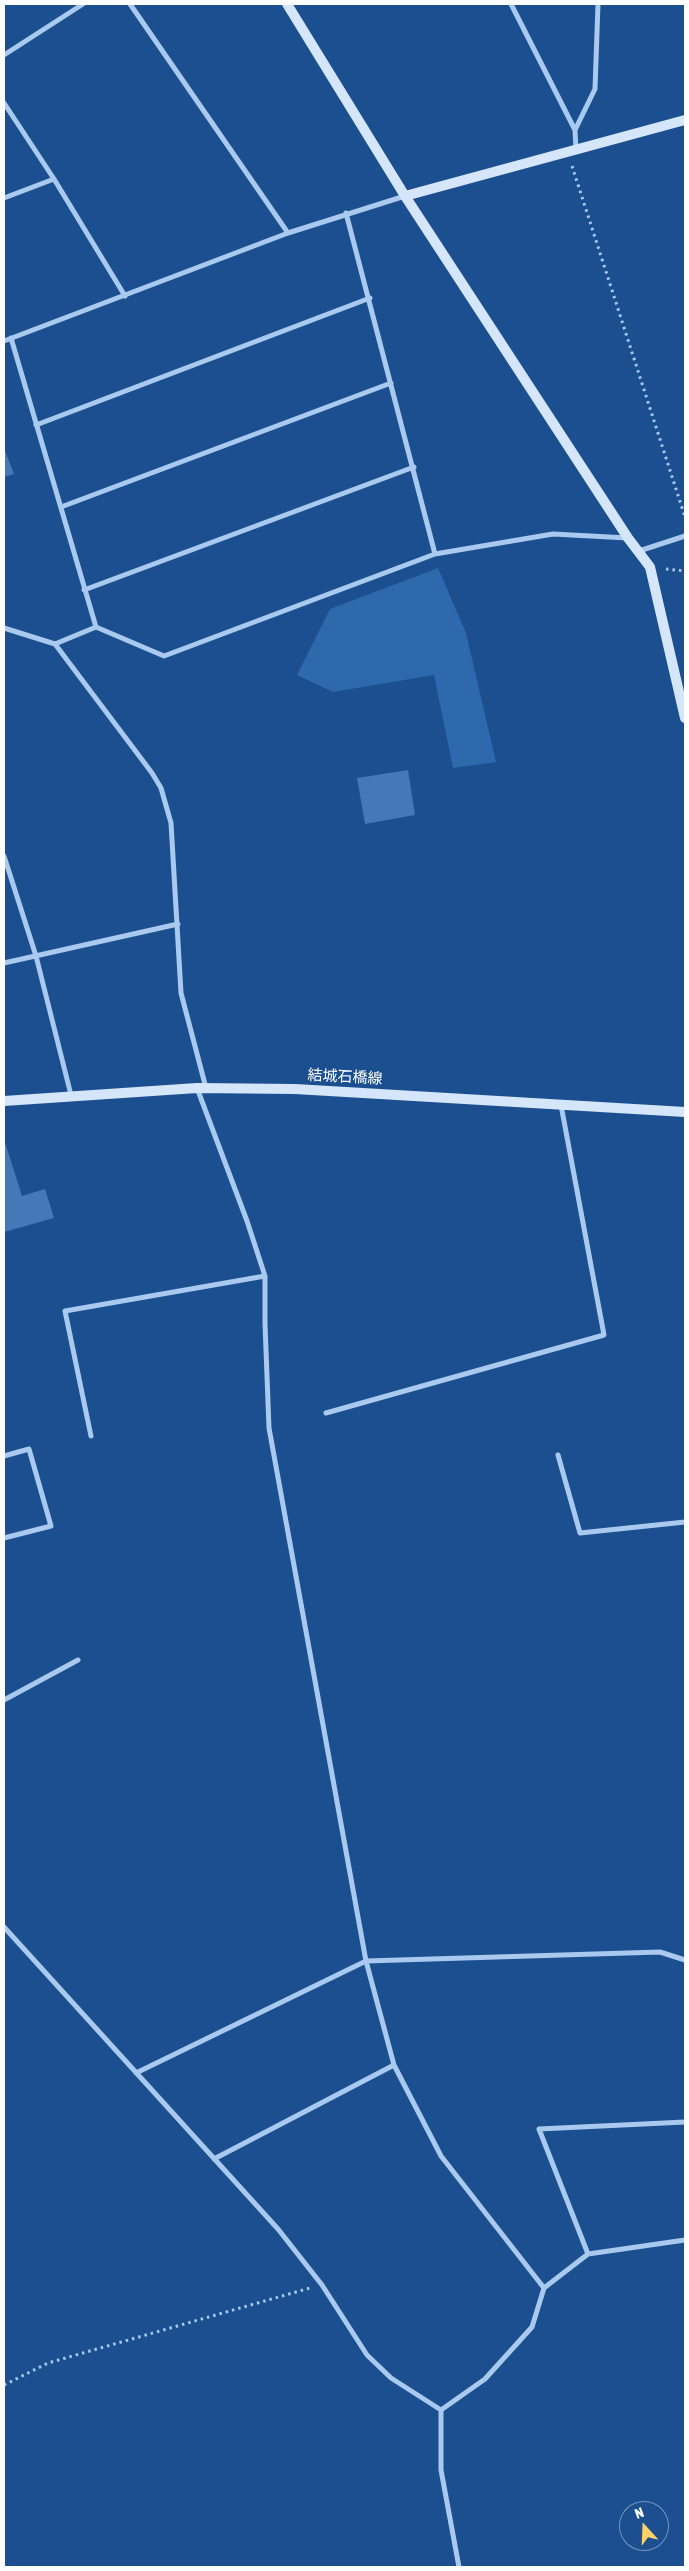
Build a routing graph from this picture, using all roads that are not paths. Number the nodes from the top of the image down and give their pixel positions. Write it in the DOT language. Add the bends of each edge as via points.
graph roads {
  1 [pos="83,4"];
  2 [pos="130,4"];
  3 [pos="287,4"];
  4 [pos="511,4"];
  5 [pos="598,4"];
  6 [pos="4,55"];
  7 [pos="4,103"];
  8 [pos="685,120"];
  9 [pos="575,130"];
  10 [pos="572,152"];
  11 [pos="54,179"];
  12 [pos="405,196"];
  13 [pos="4,198"];
  14 [pos="346,213"];
  15 [pos="288,233"];
  16 [pos="125,296"];
  17 [pos="370,298"];
  18 [pos="11,338"];
  19 [pos="4,341"];
  20 [pos="391,383"];
  21 [pos="36,425"];
  22 [pos="414,467"];
  23 [pos="61,507"];
  24 [pos="685,536"];
  25 [pos="628,538"];
  26 [pos="639,551"];
  27 [pos="435,554"];
  28 [pos="84,590"];
  29 [pos="96,627"];
  30 [pos="4,628"];
  31 [pos="54,644"];
  32 [pos="685,718"];
  33 [pos="4,856"];
  34 [pos="178,924"];
  35 [pos="36,956"];
  36 [pos="4,963"];
  37 [pos="201,1088"];
  38 [pos="71,1095"];
  39 [pos="4,1101"];
  40 [pos="561,1104"];
  41 [pos="685,1112"];
  42 [pos="265,1276"];
  43 [pos="326,1413"];
  44 [pos="91,1436"];
  45 [pos="558,1455"];
  46 [pos="4,1456"];
  47 [pos="685,1522"];
  48 [pos="4,1538"];
  49 [pos="78,1660"];
  50 [pos="4,1700"];
  51 [pos="4,1927"];
  52 [pos="685,1960"];
  53 [pos="366,1962"];
  54 [pos="394,2065"];
  55 [pos="136,2073"];
  56 [pos="685,2122"];
  57 [pos="214,2159"];
  58 [pos="685,2240"];
  59 [pos="588,2254"];
  60 [pos="544,2288"];
  61 [pos="441,2410"];
  62 [pos="459,2567"];
  1 -- 6 [label="street"];
  2 -- 15 [label="street"];
  3 -- 12 [label="street"];
  4 -- 9 [label="street"];
  5 -- 9 [label="street" via="595,89"];
  7 -- 11 [label="street"];
  8 -- 10 [label="street"];
  9 -- 10 [label="street"];
  10 -- 12 [label="street"];
  11 -- 13 [label="street"];
  11 -- 16 [label="street"];
  12 -- 14 [label="street"];
  12 -- 25 [label="street"];
  14 -- 15 [label="street"];
  14 -- 17 [label="street"];
  15 -- 16 [label="street"];
  16 -- 18 [label="street"];
  17 -- 20 [label="street"];
  17 -- 21 [label="street"];
  18 -- 19 [label="street"];
  18 -- 21 [label="street"];
  20 -- 22 [label="street"];
  20 -- 23 [label="street"];
  21 -- 23 [label="street"];
  22 -- 27 [label="street"];
  22 -- 28 [label="street"];
  23 -- 28 [label="street"];
  24 -- 26 [label="street"];
  25 -- 26 [label="street"];
  25 -- 27 [label="street" via="553,534"];
  26 -- 32 [label="street" via="650,568"];
  27 -- 29 [label="street" via="164,656"];
  28 -- 29 [label="street"];
  29 -- 31 [label="street"];
  30 -- 31 [label="street"];
  31 -- 34 [label="street" via="161,788 171,823"];
  33 -- 35 [label="street"];
  34 -- 35 [label="street"];
  34 -- 37 [label="street" via="181,993"];
  35 -- 36 [label="street"];
  35 -- 38 [label="street"];
  37 -- 38 [label="street, 結城石橋線"];
  37 -- 40 [label="street, 結城石橋線" via="296,1089"];
  37 -- 42 [label="street"];
  38 -- 39 [label="street, 結城石橋線"];
  40 -- 41 [label="street, 結城石橋線"];
  40 -- 43 [label="street" via="604,1335"];
  42 -- 44 [label="street" via="65,1311"];
  42 -- 53 [label="street" via="269,1428"];
  45 -- 47 [label="street" via="580,1533"];
  46 -- 48 [label="street" via="28,1449 50,1526"];
  49 -- 50 [label="street"];
  51 -- 55 [label="street"];
  52 -- 53 [label="street" via="660,1952"];
  53 -- 54 [label="street"];
  53 -- 55 [label="street"];
  54 -- 57 [label="street"];
  54 -- 60 [label="street" via="441,2156"];
  55 -- 57 [label="street"];
  56 -- 59 [label="street" via="539,2129"];
  57 -- 61 [label="street" via="278,2229 322,2285 366,2355 391,2378"];
  58 -- 59 [label="street"];
  59 -- 60 [label="street"];
  60 -- 61 [label="street" via="532,2327 485,2379"];
  61 -- 62 [label="street" via="441,2470"];
}
